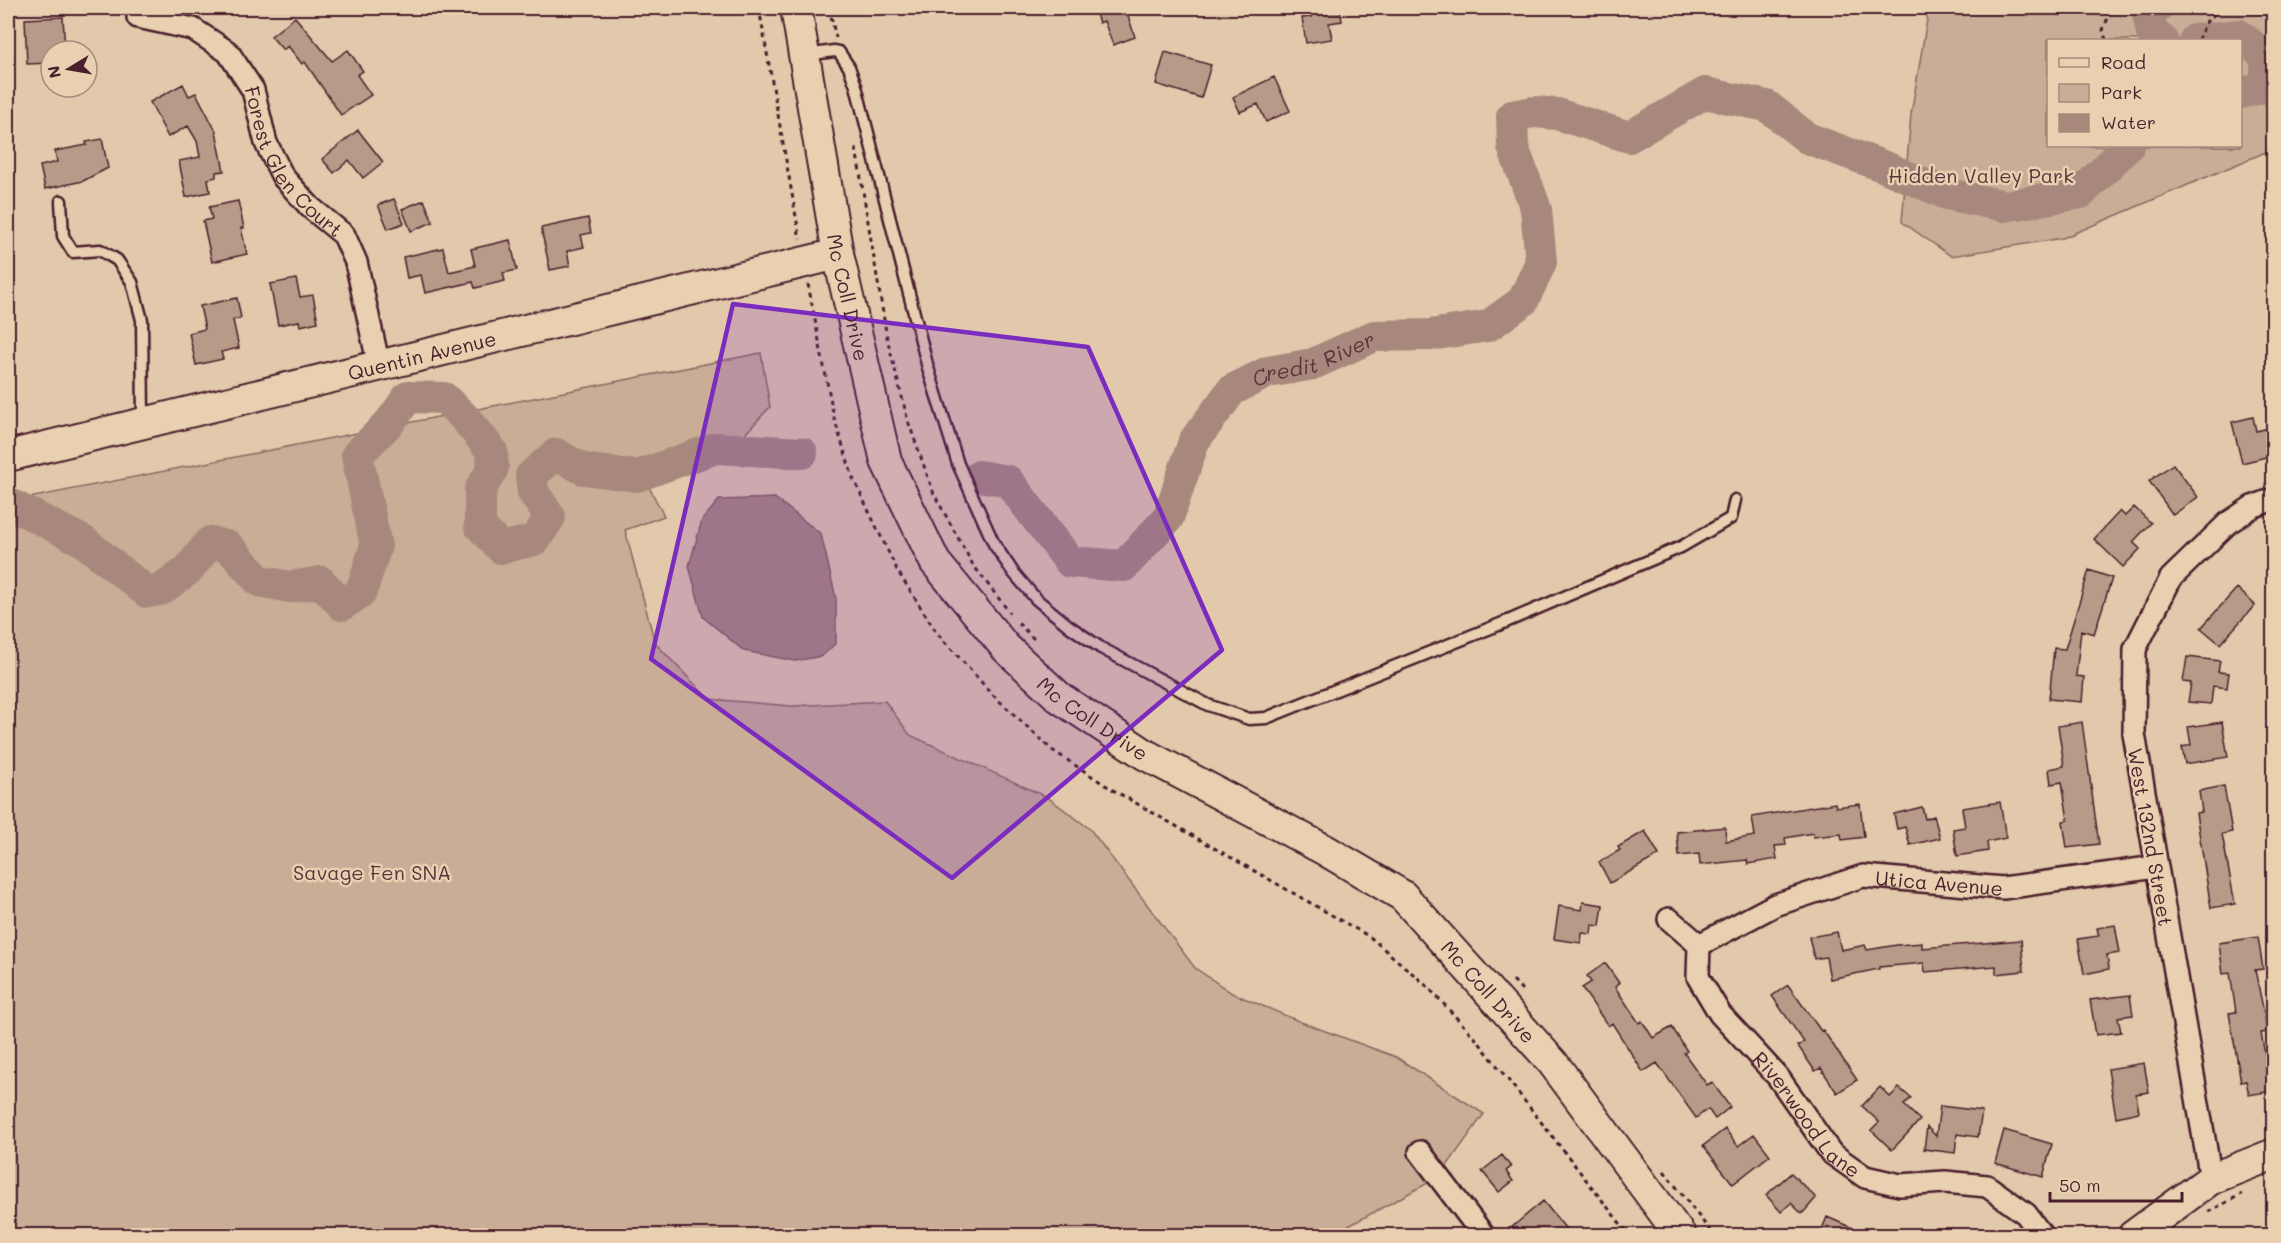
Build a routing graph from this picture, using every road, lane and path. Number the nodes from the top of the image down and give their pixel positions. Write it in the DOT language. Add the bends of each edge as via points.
graph roads {
  1 [pos="759,8"];
  2 [pos="795,8"];
  3 [pos="829,8"];
  4 [pos="2112,8"];
  5 [pos="2220,8"];
  6 [pos="138,17"];
  7 [pos="2106,39"];
  8 [pos="2198,39"];
  9 [pos="839,52"];
  10 [pos="804,56"];
  11 [pos="855,142"];
  12 [pos="60,201"];
  13 [pos="838,254"];
  14 [pos="804,263"];
  15 [pos="379,366"];
  16 [pos="143,423"];
  17 [pos="8,456"];
  18 [pos="2274,499"];
  19 [pos="1735,500"];
  20 [pos="1038,643"];
  21 [pos="2156,867"];
  22 [pos="1669,919"];
  23 [pos="1699,945"];
  24 [pos="1512,980"];
  25 [pos="1528,997"];
  26 [pos="1420,1152"];
  27 [pos="2274,1154"];
  28 [pos="1658,1163"];
  29 [pos="2211,1179"];
  30 [pos="2246,1192"];
  31 [pos="2206,1214"];
  32 [pos="1484,1236"];
  33 [pos="1630,1236"];
  34 [pos="1681,1236"];
  35 [pos="1714,1236"];
  36 [pos="2042,1236"];
  37 [pos="2133,1236"];
  1 -- 14 [label="path"];
  2 -- 10 [label="main road, Mc Coll Drive"];
  3 -- 9 [label="path"];
  4 -- 7 [label="path" via="2103,30"];
  5 -- 8 [label="path" via="2206,22"];
  6 -- 15 [label="street, Forest Glen Court" via="193,29 228,52 253,90 266,143 283,177 311,208 345,235 356,262"];
  9 -- 10 [label="lane"];
  9 -- 19 [label="lane" via="849,67 860,101 900,264 947,430 994,544 1036,599 1069,627 1208,705 1249,719 1266,718 1681,547 1731,518"];
  10 -- 13 [label="main road, Mc Coll Drive"];
  11 -- 20 [label="path" via="887,338 908,421 934,494 973,565"];
  12 -- 16 [label="lane" via="63,236 73,252 100,250 117,260 132,282 142,320"];
  13 -- 14 [label="main road, Quentin Avenue"];
  13 -- 34 [label="main road, Mc Coll Drive" via="886,461 935,562 1006,648 1060,698 1146,755 1403,896 1553,1063"];
  14 -- 15 [label="main road, Quentin Avenue"];
  14 -- 33 [label="path" via="834,418 852,478 897,570 937,633 993,695 1052,750 1113,790 1370,937 1427,986 1477,1040"];
  15 -- 16 [label="main road, Quentin Avenue"];
  16 -- 17 [label="main road, Quentin Avenue"];
  18 -- 21 [label="street, West 132nd Street" via="2252,507 2228,523 2171,578 2135,649 2134,734"];
  21 -- 23 [label="street, Utica Avenue" via="2003,888 1863,876 1775,905"];
  21 -- 29 [label="street, West 132nd Street"];
  22 -- 23 [label="street"];
  23 -- 36 [label="street, Riverwood Lane" via="1698,977 1720,1014 1778,1077 1831,1153 1865,1177 1900,1185 1945,1182 1988,1186 2026,1214"];
  24 -- 25 [label="path"];
  26 -- 32 [label="street"];
  27 -- 29 [label="main road"];
  28 -- 35 [label="path"];
  29 -- 37 [label="main road"];
  30 -- 31 [label="path"];
}
